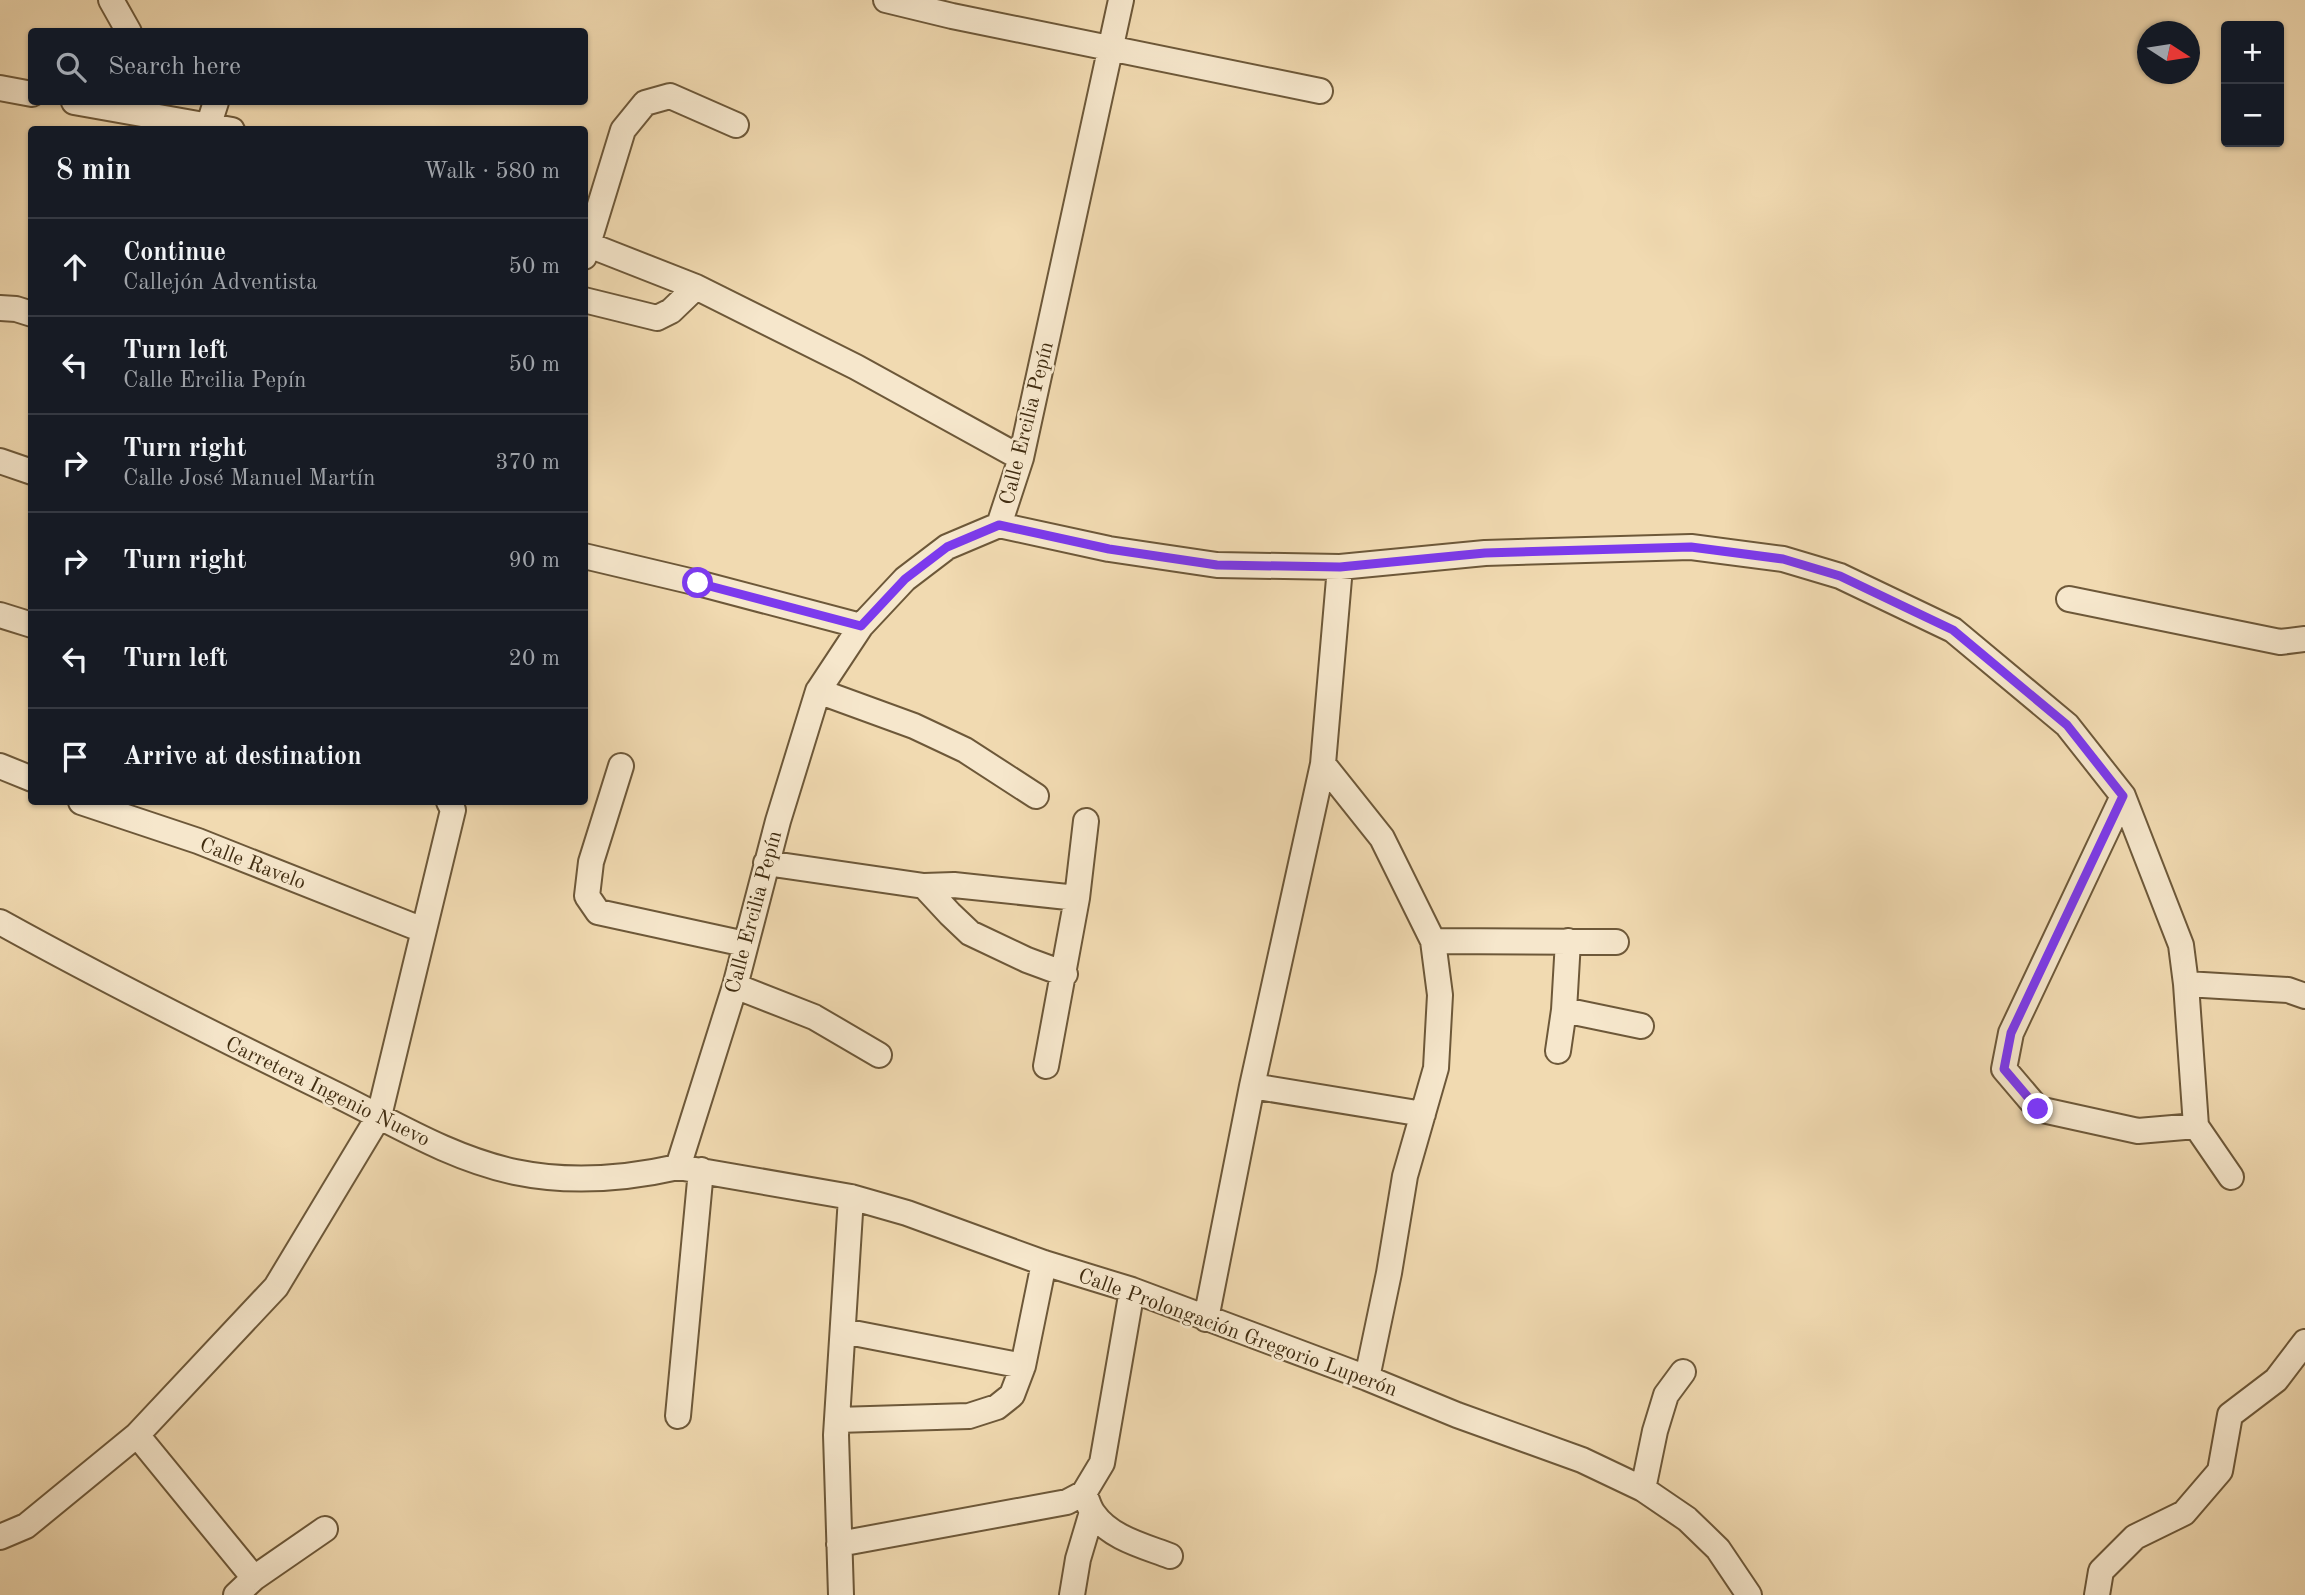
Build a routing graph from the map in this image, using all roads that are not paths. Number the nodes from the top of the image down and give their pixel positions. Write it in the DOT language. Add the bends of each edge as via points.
graph roads {
  1 [pos="111,0"];
  2 [pos="886,0"];
  3 [pos="1121,0"];
  4 [pos="954,8"];
  5 [pos="127,28"];
  6 [pos="1111,47"];
  7 [pos="0,88"];
  8 [pos="1320,91"];
  9 [pos="28,93"];
  10 [pos="90,105"];
  11 [pos="216,105"];
  12 [pos="736,125"];
  13 [pos="205,126"];
  14 [pos="216,126"];
  15 [pos="588,248"];
  16 [pos="588,251"];
  17 [pos="696,287"];
  18 [pos="588,301"];
  19 [pos="0,308"];
  20 [pos="28,313"];
  21 [pos="1021,458"];
  22 [pos="0,461"];
  23 [pos="28,471"];
  24 [pos="999,525"];
  25 [pos="588,557"];
  26 [pos="1340,567"];
  27 [pos="2069,598"];
  28 [pos="0,615"];
  29 [pos="28,624"];
  30 [pos="861,626"];
  31 [pos="2305,639"];
  32 [pos="818,691"];
  33 [pos="1323,764"];
  34 [pos="0,766"];
  35 [pos="621,766"];
  36 [pos="28,777"];
  37 [pos="1036,796"];
  38 [pos="2123,796"];
  39 [pos="90,805"];
  40 [pos="450,805"];
  41 [pos="1086,821"];
  42 [pos="766,863"];
  43 [pos="925,886"];
  44 [pos="1077,898"];
  45 [pos="0,922"];
  46 [pos="423,930"];
  47 [pos="1433,941"];
  48 [pos="1568,942"];
  49 [pos="1616,942"];
  50 [pos="745,944"];
  51 [pos="1065,974"];
  52 [pos="2186,984"];
  53 [pos="734,986"];
  54 [pos="2305,996"];
  55 [pos="1564,1010"];
  56 [pos="1641,1026"];
  57 [pos="1558,1051"];
  58 [pos="879,1055"];
  59 [pos="1046,1066"];
  60 [pos="1252,1086"];
  61 [pos="1423,1114"];
  62 [pos="379,1116"];
  63 [pos="2196,1126"];
  64 [pos="690,1168"];
  65 [pos="2231,1177"];
  66 [pos="851,1197"];
  67 [pos="1044,1263"];
  68 [pos="1132,1290"];
  69 [pos="1206,1319"];
  70 [pos="843,1331"];
  71 [pos="2305,1342"];
  72 [pos="1023,1366"];
  73 [pos="1683,1371"];
  74 [pos="1367,1378"];
  75 [pos="678,1416"];
  76 [pos="837,1420"];
  77 [pos="137,1435"];
  78 [pos="1643,1489"];
  79 [pos="1088,1503"];
  80 [pos="325,1530"];
  81 [pos="0,1537"];
  82 [pos="839,1544"];
  83 [pos="1170,1556"];
  84 [pos="245,1587"];
  85 [pos="841,1595"];
  86 [pos="1072,1595"];
  87 [pos="1749,1595"];
  88 [pos="2097,1595"];
  1 -- 5 [label="street"];
  2 -- 4 [label="street"];
  3 -- 6 [label="street, Calle Ercilia Pepín"];
  4 -- 6 [label="street"];
  6 -- 8 [label="street"];
  6 -- 21 [label="street, Calle Ercilia Pepín"];
  7 -- 9 [label="street"];
  10 -- 13 [label="street"];
  11 -- 14 [label="street"];
  12 -- 15 [label="street" via="670,96 645,103 623,130"];
  16 -- 17 [label="street"];
  17 -- 18 [label="street" via="657,318"];
  17 -- 21 [label="street" via="856,367"];
  19 -- 20 [label="street"];
  21 -- 24 [label="street, Calle Ercilia Pepín"];
  22 -- 23 [label="street"];
  24 -- 26 [label="street" via="1109,549 1217,565"];
  24 -- 30 [label="street, Calle Ercilia Pepín" via="947,547 905,579"];
  25 -- 30 [label="street"];
  26 -- 33 [label="street"];
  26 -- 38 [label="street" via="1485,553 1691,547 1783,559 1840,576 1953,630 2067,725"];
  27 -- 31 [label="street" via="2280,642"];
  28 -- 29 [label="street"];
  30 -- 32 [label="street, Calle Ercilia Pepín"];
  32 -- 37 [label="street" via="965,750"];
  32 -- 42 [label="street, Calle Ercilia Pepín"];
  33 -- 47 [label="street" via="1382,838"];
  33 -- 60 [label="street"];
  34 -- 36 [label="street"];
  35 -- 50 [label="street" via="591,862 587,896 598,912"];
  38 -- 52 [label="street" via="2181,945"];
  38 -- 63 [label="street" via="2011,1033 2004,1069 2038,1109 2138,1131"];
  39 -- 46 [label="street, Calle Ravelo" via="198,841"];
  40 -- 46 [label="street" via="453,810"];
  41 -- 44 [label="street"];
  42 -- 43 [label="street"];
  42 -- 50 [label="street, Calle Ercilia Pepín"];
  43 -- 44 [label="street"];
  43 -- 51 [label="street" via="970,933"];
  44 -- 51 [label="street"];
  45 -- 62 [label="street, Carretera Ingenio Nuevo"];
  46 -- 62 [label="street"];
  47 -- 48 [label="street"];
  47 -- 61 [label="street" via="1440,995 1436,1068"];
  48 -- 49 [label="street"];
  48 -- 55 [label="street"];
  50 -- 53 [label="street, Calle Ercilia Pepín"];
  51 -- 59 [label="street"];
  52 -- 54 [label="street" via="2288,990"];
  52 -- 63 [label="street"];
  53 -- 58 [label="street" via="814,1017"];
  53 -- 64 [label="street, Calle Ercilia Pepín"];
  55 -- 56 [label="street"];
  55 -- 57 [label="street"];
  60 -- 61 [label="street"];
  60 -- 69 [label="street"];
  61 -- 74 [label="street" via="1405,1176"];
  62 -- 64 [label="street, Carretera Ingenio Nuevo" via="433,1144 517,1172 598,1178"];
  62 -- 77 [label="street" via="276,1287"];
  63 -- 65 [label="street"];
  64 -- 66 [label="street, Calle Prolongación Gregorio Luperón"];
  64 -- 75 [label="street, Calle Ercilia Pepín"];
  66 -- 67 [label="street, Calle Prolongación Gregorio Luperón"];
  66 -- 70 [label="street"];
  67 -- 68 [label="street, Calle Prolongación Gregorio Luperón"];
  67 -- 72 [label="street"];
  68 -- 69 [label="street, Calle Prolongación Gregorio Luperón"];
  68 -- 79 [label="street" via="1102,1463"];
  69 -- 74 [label="street, Calle Prolongación Gregorio Luperón"];
  70 -- 72 [label="street"];
  70 -- 76 [label="street"];
  71 -- 88 [label="street" via="2276,1380 2230,1415 2220,1471 2184,1513 2135,1537 2101,1571"];
  72 -- 76 [label="street" via="1012,1395 998,1407 969,1416"];
  73 -- 78 [label="street" via="1667,1395"];
  74 -- 78 [label="street, Calle Prolongación Gregorio Luperón" via="1582,1460"];
  76 -- 82 [label="street"];
  77 -- 81 [label="street" via="26,1526"];
  77 -- 84 [label="street"];
  78 -- 87 [label="street, Calle Prolongación Gregorio Luperón" via="1687,1519 1718,1549"];
  79 -- 82 [label="street" via="1067,1502"];
  79 -- 83 [label="street" via="1104,1526 1117,1535"];
  79 -- 86 [label="street"];
  80 -- 84 [label="street"];
  82 -- 85 [label="street"];
}
